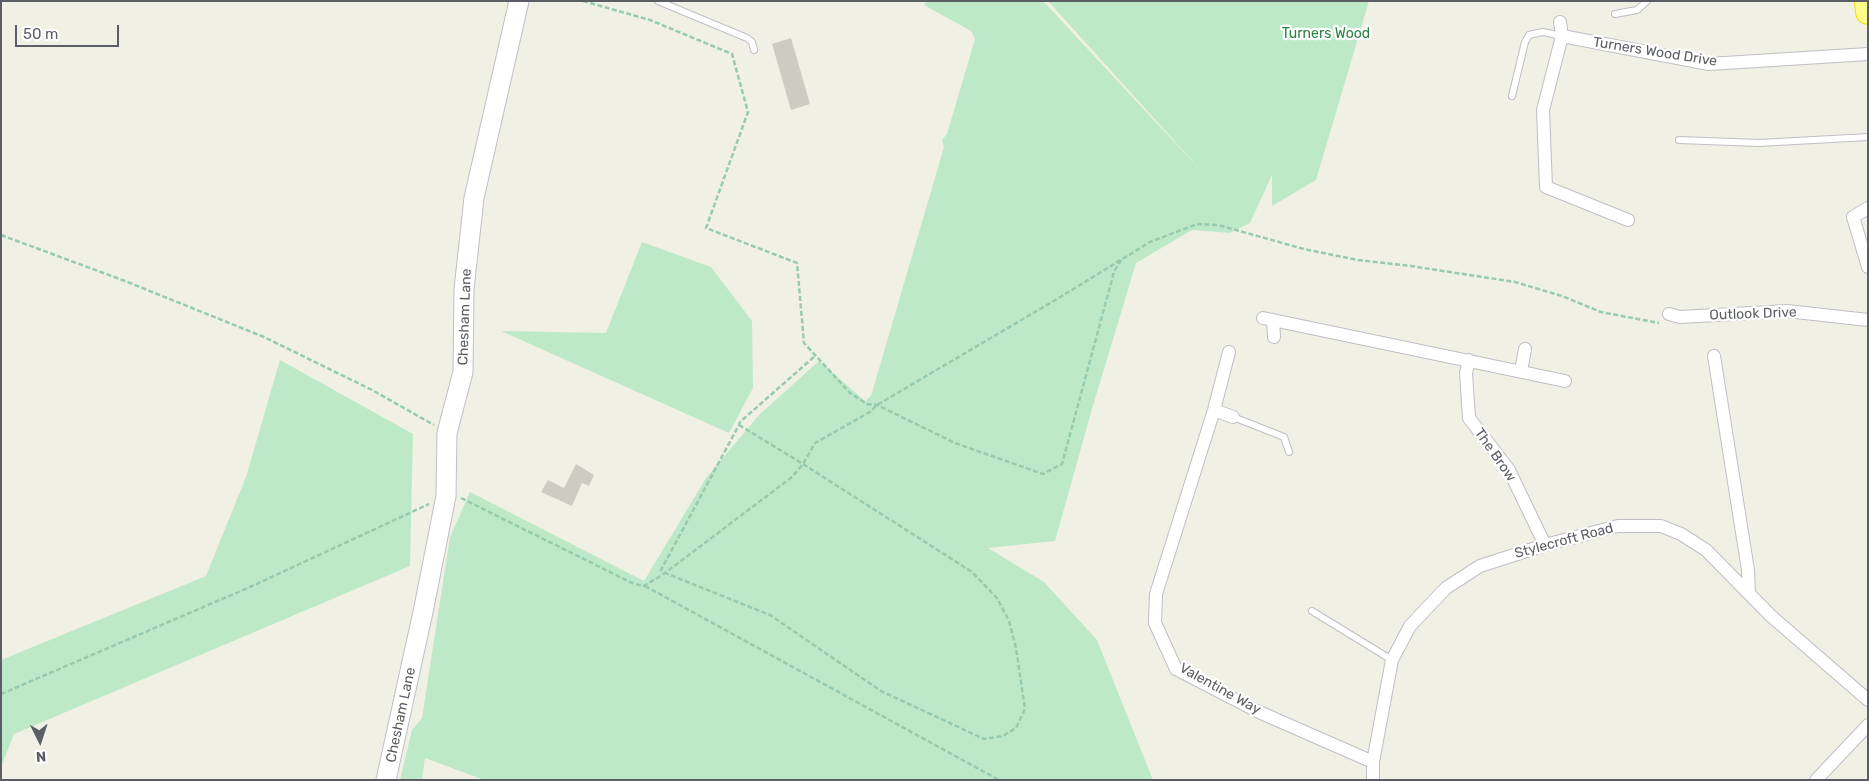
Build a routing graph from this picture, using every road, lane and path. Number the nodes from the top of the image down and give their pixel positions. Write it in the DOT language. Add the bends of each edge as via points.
graph roads {
  1 [pos="519,1"];
  2 [pos="582,1"];
  3 [pos="658,1"];
  4 [pos="1647,1"];
  5 [pos="1867,1"];
  6 [pos="1868,12"];
  7 [pos="1615,14"];
  8 [pos="1560,22"];
  9 [pos="1562,36"];
  10 [pos="754,50"];
  11 [pos="1868,54"];
  12 [pos="1512,96"];
  13 [pos="1868,137"];
  14 [pos="1679,140"];
  15 [pos="1868,208"];
  16 [pos="1628,220"];
  17 [pos="1,236"];
  18 [pos="1122,258"];
  19 [pos="1868,267"];
  20 [pos="1667,319"];
  21 [pos="1868,320"];
  22 [pos="1274,337"];
  23 [pos="1525,349"];
  24 [pos="1229,352"];
  25 [pos="815,356"];
  26 [pos="1714,356"];
  27 [pos="1469,360"];
  28 [pos="1520,372"];
  29 [pos="1565,381"];
  30 [pos="877,405"];
  31 [pos="1214,410"];
  32 [pos="1233,417"];
  33 [pos="739,426"];
  34 [pos="447,432"];
  35 [pos="1289,452"];
  36 [pos="803,464"];
  37 [pos="446,493"];
  38 [pos="1545,545"];
  39 [pos="665,573"];
  40 [pos="644,586"];
  41 [pos="1749,593"];
  42 [pos="1312,611"];
  43 [pos="1392,660"];
  44 [pos="1,694"];
  45 [pos="1868,700"];
  46 [pos="1868,725"];
  47 [pos="1373,762"];
  48 [pos="386,780"];
  49 [pos="999,780"];
  50 [pos="1373,780"];
  51 [pos="1816,780"];
  1 -- 34 [label="street, Chesham Lane" via="474,198 464,289 463,372"];
  2 -- 25 [label="path" via="650,20 732,54 748,112 706,228 797,263 804,342"];
  3 -- 10 [label="lane" via="747,38"];
  4 -- 7 [label="lane" via="1637,10"];
  5 -- 6 [label="highway"];
  8 -- 9 [label="street"];
  9 -- 11 [label="street, Turners Wood Drive" via="1710,64"];
  9 -- 12 [label="lane" via="1543,32 1529,36"];
  9 -- 16 [label="street" via="1543,110 1546,187"];
  13 -- 14 [label="lane" via="1760,143"];
  15 -- 19 [label="street" via="1853,217"];
  17 -- 34 [label="path" via="264,337 372,390"];
  18 -- 20 [label="path" via="1179,230 1197,224 1218,225 1358,260 1515,282 1601,312 1643,321"];
  18 -- 30 [label="path"];
  18 -- 30 [label="path" via="1114,272 1062,464 1043,474 955,443"];
  20 -- 21 [label="street, Outlook Drive" via="1787,311"];
  22 -- 27 [label="street" via="1268,319"];
  23 -- 28 [label="street"];
  24 -- 31 [label="street, Valentine Way"];
  25 -- 30 [label="path" via="850,394 867,404"];
  25 -- 33 [label="path"];
  26 -- 41 [label="street"];
  27 -- 28 [label="street"];
  27 -- 38 [label="street, The Brow" via="1466,374 1468,418 1509,470"];
  28 -- 29 [label="street"];
  30 -- 36 [label="path" via="815,443"];
  31 -- 32 [label="street"];
  31 -- 47 [label="street, Valentine Way" via="1156,594 1155,623 1176,669 1259,712"];
  32 -- 35 [label="lane" via="1284,437"];
  33 -- 36 [label="path"];
  33 -- 39 [label="path" via="661,570"];
  34 -- 37 [label="street, Chesham Lane"];
  36 -- 39 [label="path" via="792,477"];
  36 -- 39 [label="path" via="972,572 998,598 1009,621 1016,648 1024,700 1025,709 1016,728 1003,736 984,739 881,691 770,615"];
  37 -- 40 [label="path"];
  37 -- 44 [label="path" via="250,587"];
  37 -- 48 [label="street, Chesham Lane"];
  38 -- 41 [label="street, Stylecroft Road" via="1618,526 1661,526 1706,550"];
  38 -- 43 [label="street, Stylecroft Road" via="1480,566 1446,588 1410,626"];
  39 -- 40 [label="path"];
  40 -- 49 [label="path"];
  41 -- 45 [label="street, Stylecroft Road"];
  42 -- 43 [label="lane"];
  43 -- 47 [label="street, Stylecroft Road"];
  46 -- 51 [label="street"];
  47 -- 50 [label="street, Stylecroft Road"];
}
